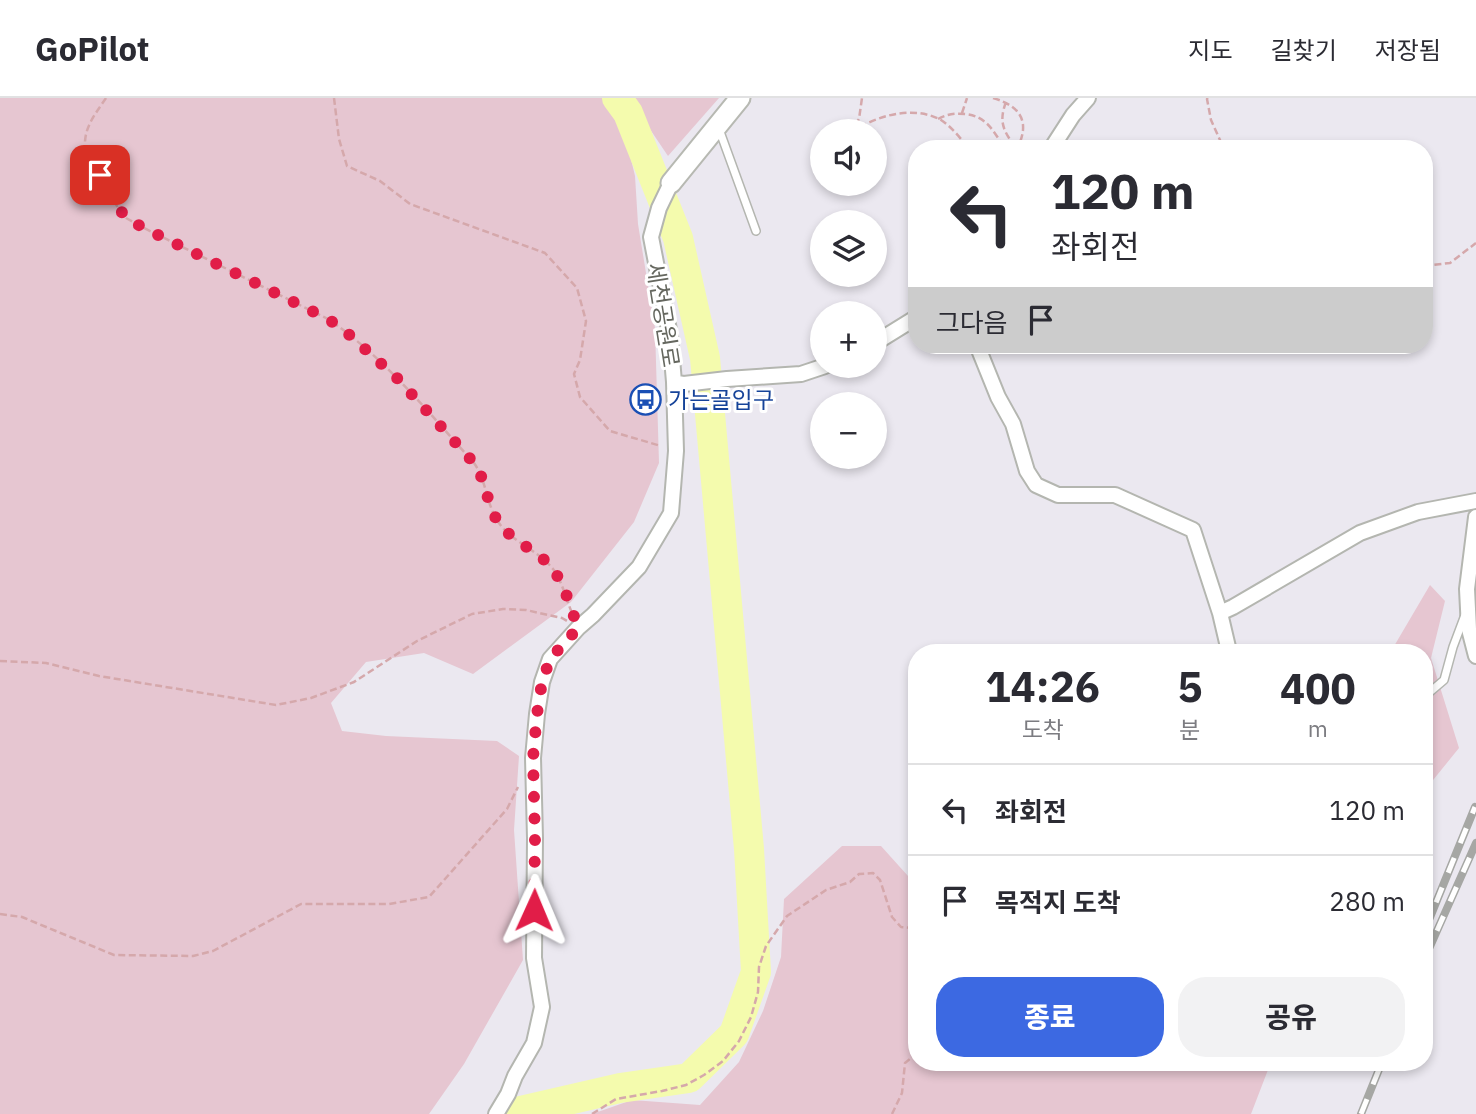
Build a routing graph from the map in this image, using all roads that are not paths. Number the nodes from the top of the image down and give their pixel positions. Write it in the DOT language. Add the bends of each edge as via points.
graph roads {
  1 [pos="740,98"];
  2 [pos="1088,98"];
  3 [pos="717,125"];
  4 [pos="1057,140"];
  5 [pos="671,183"];
  6 [pos="756,232"];
  7 [pos="908,323"];
  8 [pos="887,336"];
  9 [pos="981,354"];
  10 [pos="810,371"];
  11 [pos="679,383"];
  12 [pos="1476,501"];
  13 [pos="1476,517"];
  14 [pos="1468,608"];
  15 [pos="1220,613"];
  16 [pos="1226,644"];
  17 [pos="1476,656"];
  18 [pos="1433,689"];
  19 [pos="496,1114"];
  1 -- 3 [label="street"];
  2 -- 4 [label="street"];
  3 -- 5 [label="street"];
  3 -- 6 [label="lane"];
  5 -- 11 [label="street, 세천공원로" via="651,237"];
  7 -- 8 [label="street"];
  9 -- 15 [label="street" via="1036,485 1058,495 1115,495 1193,530"];
  10 -- 11 [label="street"];
  11 -- 19 [label="street, 세천공원로" via="671,513 639,568 550,659 542,682 533,758 534,958 542,1007 534,1043"];
  12 -- 15 [label="street" via="1418,512 1360,533"];
  13 -- 14 [label="street"];
  14 -- 17 [label="street"];
  14 -- 18 [label="lane" via="1444,680"];
  15 -- 16 [label="street"];
}
